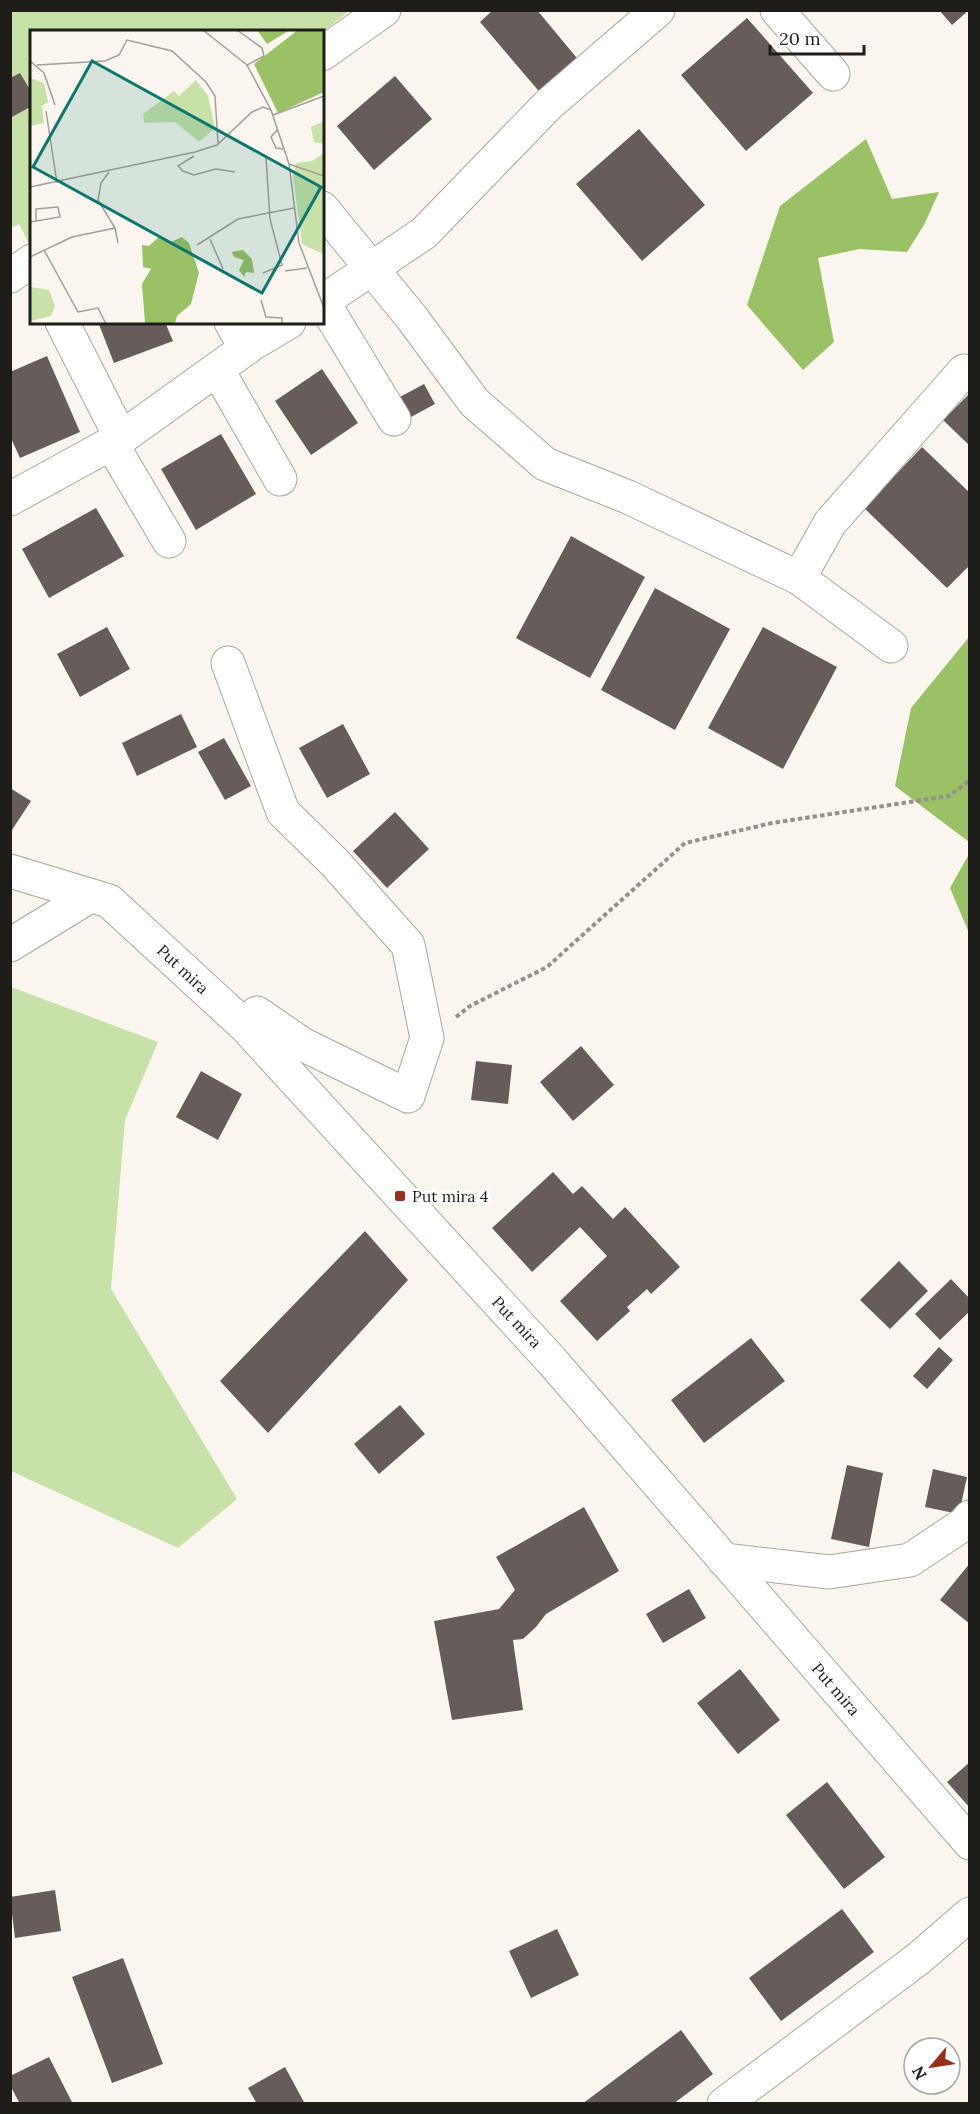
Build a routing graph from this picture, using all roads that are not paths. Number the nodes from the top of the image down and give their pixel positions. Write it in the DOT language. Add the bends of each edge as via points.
graph roads {
  1 [pos="384,10"];
  2 [pos="658,10"];
  3 [pos="777,10"];
  4 [pos="324,53"];
  5 [pos="833,74"];
  6 [pos="324,210"];
  7 [pos="30,262"];
  8 [pos="372,269"];
  9 [pos="10,276"];
  10 [pos="324,301"];
  11 [pos="324,304"];
  12 [pos="63,324"];
  13 [pos="282,324"];
  14 [pos="239,336"];
  15 [pos="217,369"];
  16 [pos="964,371"];
  17 [pos="394,419"];
  18 [pos="116,441"];
  19 [pos="280,478"];
  20 [pos="10,499"];
  21 [pos="169,541"];
  22 [pos="799,578"];
  23 [pos="891,646"];
  24 [pos="228,663"];
  25 [pos="10,871"];
  26 [pos="90,896"];
  27 [pos="10,945"];
  28 [pos="246,1027"];
  29 [pos="969,1517"];
  30 [pos="724,1560"];
  31 [pos="969,1842"];
  32 [pos="969,1914"];
  33 [pos="724,2103"];
  1 -- 4 [label="street"];
  2 -- 8 [label="street" via="548,105 424,233"];
  3 -- 5 [label="street"];
  6 -- 8 [label="street"];
  7 -- 9 [label="street"];
  8 -- 10 [label="street"];
  8 -- 22 [label="street" via="474,402 545,464 628,497"];
  11 -- 17 [label="street"];
  12 -- 18 [label="street"];
  13 -- 14 [label="street"];
  14 -- 15 [label="street"];
  15 -- 18 [label="street"];
  15 -- 19 [label="street"];
  16 -- 22 [label="street" via="830,523"];
  18 -- 20 [label="street"];
  18 -- 21 [label="street"];
  22 -- 23 [label="street"];
  24 -- 28 [label="street" via="282,812 335,863 408,945 427,1038 408,1096 302,1044 257,1013"];
  25 -- 26 [label="street, Put mira"];
  26 -- 27 [label="street"];
  26 -- 28 [label="street, Put mira" via="109,901"];
  28 -- 30 [label="street, Put mira" via="551,1360"];
  29 -- 30 [label="street" via="910,1560 829,1572"];
  30 -- 31 [label="street, Put mira"];
  32 -- 33 [label="street" via="918,1959"];
}
